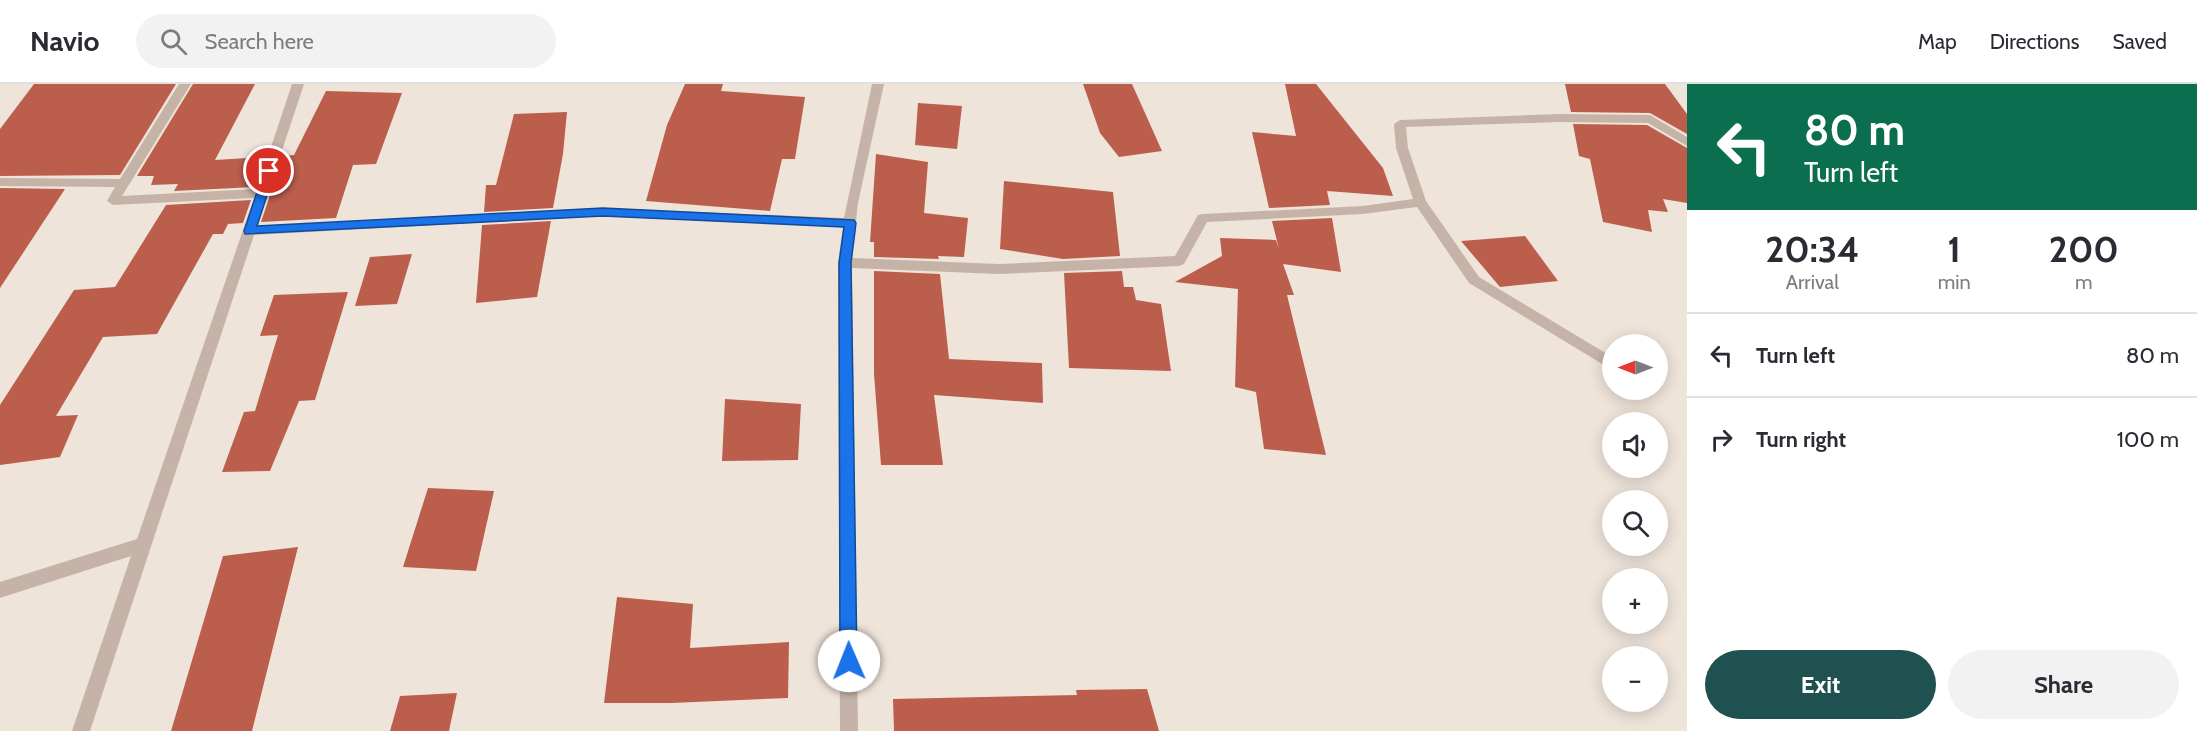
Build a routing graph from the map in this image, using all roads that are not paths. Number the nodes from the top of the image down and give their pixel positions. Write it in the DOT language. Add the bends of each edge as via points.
graph roads {
  1 [pos="185,84"];
  2 [pos="298,84"];
  3 [pos="878,84"];
  4 [pos="1687,142"];
  5 [pos="0,182"];
  6 [pos="124,183"];
  7 [pos="262,193"];
  8 [pos="1420,202"];
  9 [pos="850,223"];
  10 [pos="249,231"];
  11 [pos="845,263"];
  12 [pos="1602,358"];
  13 [pos="145,544"];
  14 [pos="0,590"];
  15 [pos="81,731"];
  16 [pos="849,731"];
  1 -- 6 [label="street"];
  2 -- 7 [label="street"];
  3 -- 9 [label="street"];
  4 -- 8 [label="street" via="1650,119 1400,124 1402,148"];
  5 -- 6 [label="street"];
  6 -- 7 [label="street" via="113,201"];
  7 -- 10 [label="street"];
  8 -- 11 [label="street" via="1363,210 1203,218 1179,261 999,269"];
  8 -- 12 [label="street" via="1474,280"];
  9 -- 10 [label="street" via="603,212"];
  9 -- 11 [label="street"];
  10 -- 13 [label="street"];
  11 -- 16 [label="street"];
  13 -- 14 [label="street"];
  13 -- 15 [label="street"];
}
